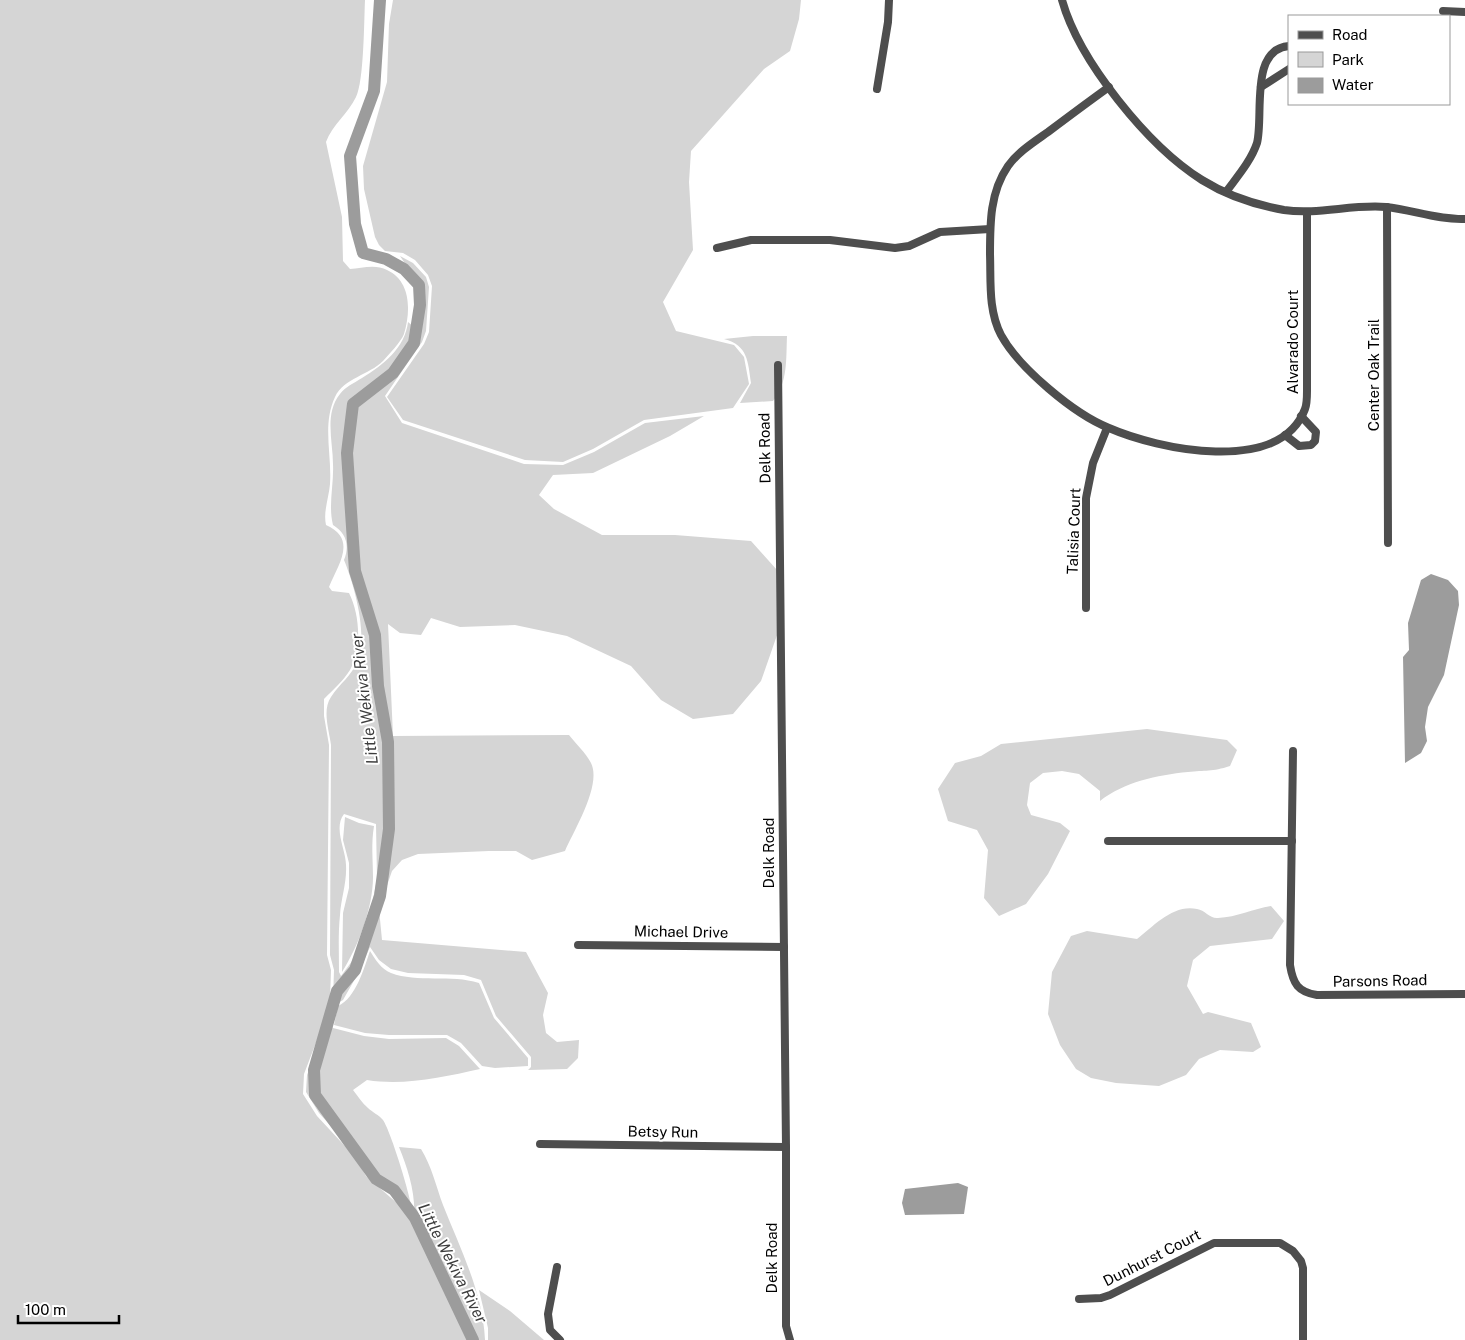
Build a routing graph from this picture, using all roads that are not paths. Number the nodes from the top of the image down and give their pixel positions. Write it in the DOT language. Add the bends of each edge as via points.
graph roads {
  1 [pos="889,0"];
  2 [pos="1062,0"];
  3 [pos="1443,11"];
  4 [pos="1465,12"];
  5 [pos="1288,46"];
  6 [pos="1288,70"];
  7 [pos="1109,87"];
  8 [pos="1261,87"];
  9 [pos="878,89"];
  10 [pos="1226,192"];
  11 [pos="1387,208"];
  12 [pos="1307,212"];
  13 [pos="1465,219"];
  14 [pos="990,229"];
  15 [pos="716,248"];
  16 [pos="778,365"];
  17 [pos="1301,416"];
  18 [pos="1107,428"];
  19 [pos="1285,435"];
  20 [pos="1388,543"];
  21 [pos="1086,608"];
  22 [pos="1292,751"];
  23 [pos="1108,841"];
  24 [pos="1292,841"];
  25 [pos="578,945"];
  26 [pos="784,947"];
  27 [pos="1465,994"];
  28 [pos="540,1144"];
  29 [pos="786,1147"];
  30 [pos="557,1267"];
  31 [pos="1079,1299"];
  32 [pos="560,1340"];
  33 [pos="790,1340"];
  34 [pos="1303,1340"];
  1 -- 9 [label="street"];
  2 -- 7 [label="street" via="1068,23"];
  3 -- 4 [label="street"];
  5 -- 8 [label="street" via="1280,47 1269,56"];
  6 -- 8 [label="street"];
  7 -- 10 [label="street" via="1156,143 1203,181"];
  7 -- 14 [label="street, Alvarado Court" via="1019,153 1000,180 994,196"];
  8 -- 10 [label="street" via="1256,145"];
  10 -- 12 [label="street" via="1255,203"];
  11 -- 12 [label="street" via="1358,206"];
  11 -- 13 [label="street" via="1447,219"];
  11 -- 20 [label="street, Center Oak Trail"];
  12 -- 17 [label="street, Alvarado Court" via="1308,391 1306,409"];
  14 -- 15 [label="street" via="940,232 910,246 895,248 830,240 750,240"];
  14 -- 18 [label="street, Alvarado Court" via="991,298 1001,335 1052,392"];
  16 -- 26 [label="street, Delk Road"];
  17 -- 19 [label="street, Alvarado Court"];
  17 -- 19 [label="street" via="1316,432 1315,441 1311,445 1299,446"];
  18 -- 19 [label="street, Alvarado Court" via="1153,444 1190,449 1250,450 1271,444"];
  18 -- 21 [label="street, Talisia Court" via="1093,463 1086,498"];
  22 -- 24 [label="street"];
  23 -- 24 [label="street"];
  24 -- 27 [label="street, Parsons Road" via="1290,965 1297,988 1317,996"];
  25 -- 26 [label="street, Michael Drive"];
  26 -- 29 [label="street, Delk Road"];
  28 -- 29 [label="street, Betsy Run"];
  29 -- 33 [label="street, Delk Road" via="786,1326"];
  30 -- 32 [label="street" via="548,1314 550,1330"];
  31 -- 34 [label="street, Dunhurst Court" via="1110,1296 1214,1243 1280,1244 1293,1251 1303,1268"];
}
